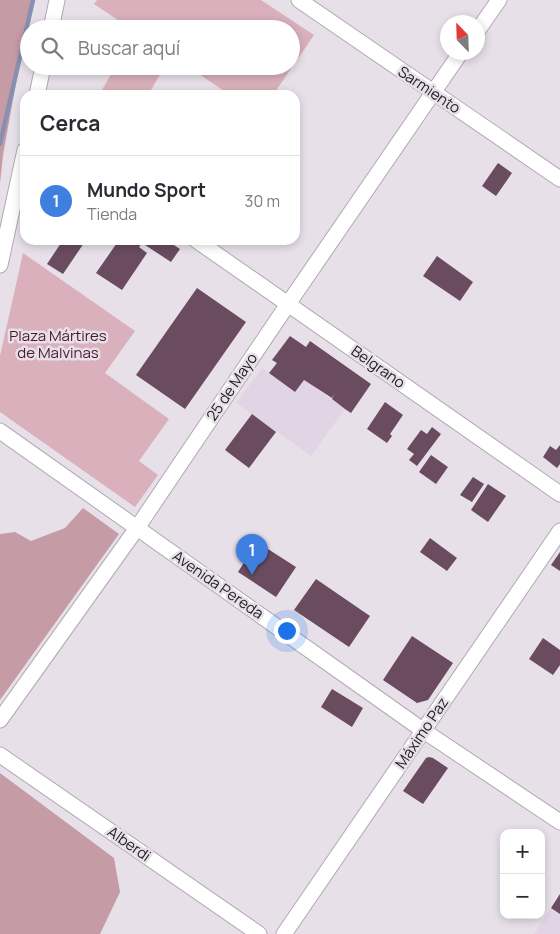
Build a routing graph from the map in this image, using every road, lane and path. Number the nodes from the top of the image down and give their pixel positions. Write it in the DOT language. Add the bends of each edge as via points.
graph roads {
  1 [pos="57,0"];
  2 [pos="299,0"];
  3 [pos="499,0"];
  4 [pos="53,20"];
  5 [pos="485,20"];
  6 [pos="455,60"];
  7 [pos="41,75"];
  8 [pos="38,90"];
  9 [pos="433,92"];
  10 [pos="20,173"];
  11 [pos="560,179"];
  12 [pos="203,245"];
  13 [pos="0,265"];
  14 [pos="288,304"];
  15 [pos="0,431"];
  16 [pos="560,494"];
  17 [pos="137,528"];
  18 [pos="560,531"];
  19 [pos="0,720"];
  20 [pos="424,731"];
  21 [pos="0,755"];
  22 [pos="560,822"];
  23 [pos="258,934"];
  24 [pos="284,934"];
  1 -- 4 [label="street"];
  2 -- 9 [label="street, Sarmiento"];
  3 -- 5 [label="street"];
  6 -- 9 [label="street, 25 de Mayo"];
  7 -- 8 [label="street"];
  9 -- 11 [label="street, Sarmiento"];
  9 -- 14 [label="street, 25 de Mayo"];
  10 -- 13 [label="street"];
  12 -- 14 [label="street, Belgrano"];
  14 -- 16 [label="street, Belgrano"];
  14 -- 17 [label="street, 25 de Mayo"];
  15 -- 17 [label="street, Avenida Pereda"];
  17 -- 19 [label="street, 25 de Mayo"];
  17 -- 20 [label="street, Avenida Pereda"];
  18 -- 20 [label="street, Máximo Paz"];
  20 -- 22 [label="street, Avenida Pereda"];
  20 -- 24 [label="street, Máximo Paz"];
  21 -- 23 [label="street, Alberdi"];
}
